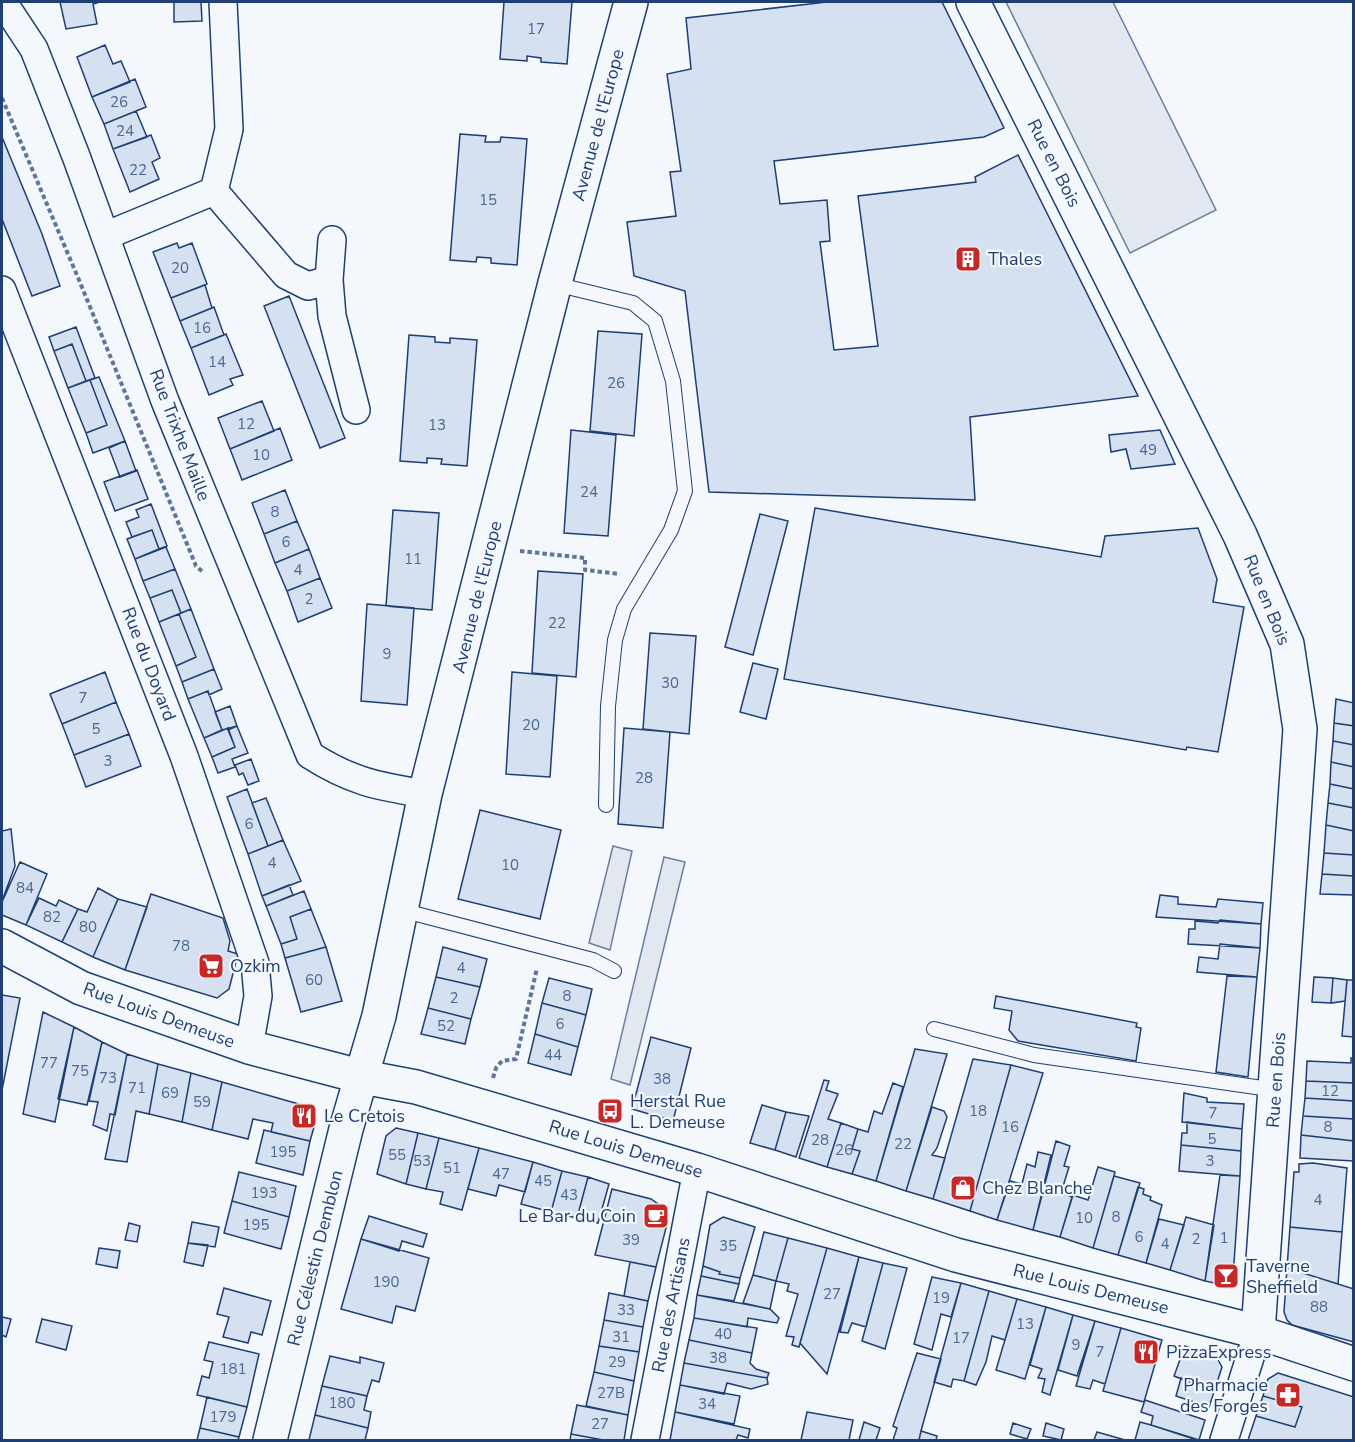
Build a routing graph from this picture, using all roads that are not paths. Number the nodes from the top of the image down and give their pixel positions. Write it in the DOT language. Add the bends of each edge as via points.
graph roads {
  1 [pos="223,2"];
  2 [pos="631,2"];
  3 [pos="974,2"];
  4 [pos="9,4"];
  5 [pos="214,191"];
  6 [pos="105,236"];
  7 [pos="332,240"];
  8 [pos="329,280"];
  9 [pos="555,284"];
  10 [pos="2,290"];
  11 [pos="356,410"];
  12 [pos="425,794"];
  13 [pos="606,805"];
  14 [pos="401,910"];
  15 [pos="2,946"];
  16 [pos="614,971"];
  17 [pos="934,1029"];
  18 [pos="249,1047"];
  19 [pos="363,1077"];
  20 [pos="1276,1090"];
  21 [pos="697,1170"];
  22 [pos="1258,1332"];
  23 [pos="1353,1364"];
  24 [pos="270,1440"];
  25 [pos="645,1440"];
  26 [pos="1224,1440"];
  1 -- 5 [label="street" via="229,129"];
  2 -- 9 [label="street, Avenue de l'Europe"];
  3 -- 20 [label="street, Rue en Bois" via="1240,535 1287,644 1300,729"];
  4 -- 6 [label="street, Rue Trixhe Maille" via="34,49"];
  5 -- 6 [label="street"];
  5 -- 8 [label="street" via="286,275 308,286"];
  6 -- 12 [label="street, Rue Trixhe Maille" via="165,401 310,755 340,775"];
  7 -- 8 [label="street"];
  8 -- 11 [label="street" via="332,316"];
  9 -- 12 [label="street, Avenue de l'Europe"];
  9 -- 13 [label="lane" via="633,303 655,321 673,381 685,491 671,530 624,609 615,640 608,705"];
  10 -- 18 [label="street, Rue du Doyard" via="184,756 255,963 258,996"];
  12 -- 14 [label="street, Avenue de l'Europe"];
  14 -- 16 [label="lane" via="593,960"];
  14 -- 19 [label="street, Avenue de l'Europe"];
  15 -- 18 [label="street, Rue Louis Demeuse" via="81,988"];
  17 -- 20 [label="lane" via="1034,1055"];
  18 -- 19 [label="street, Rue Louis Demeuse"];
  19 -- 21 [label="street, Rue Louis Demeuse" via="416,1087"];
  19 -- 24 [label="street, Rue Célestin Demblon" via="346,1129"];
  20 -- 22 [label="street, Rue en Bois"];
  21 -- 22 [label="street, Rue Louis Demeuse" via="956,1255"];
  21 -- 25 [label="street, Rue des Artisans"];
  22 -- 23 [label="street, Rue Louis Demeuse"];
  22 -- 26 [label="street"];
}
